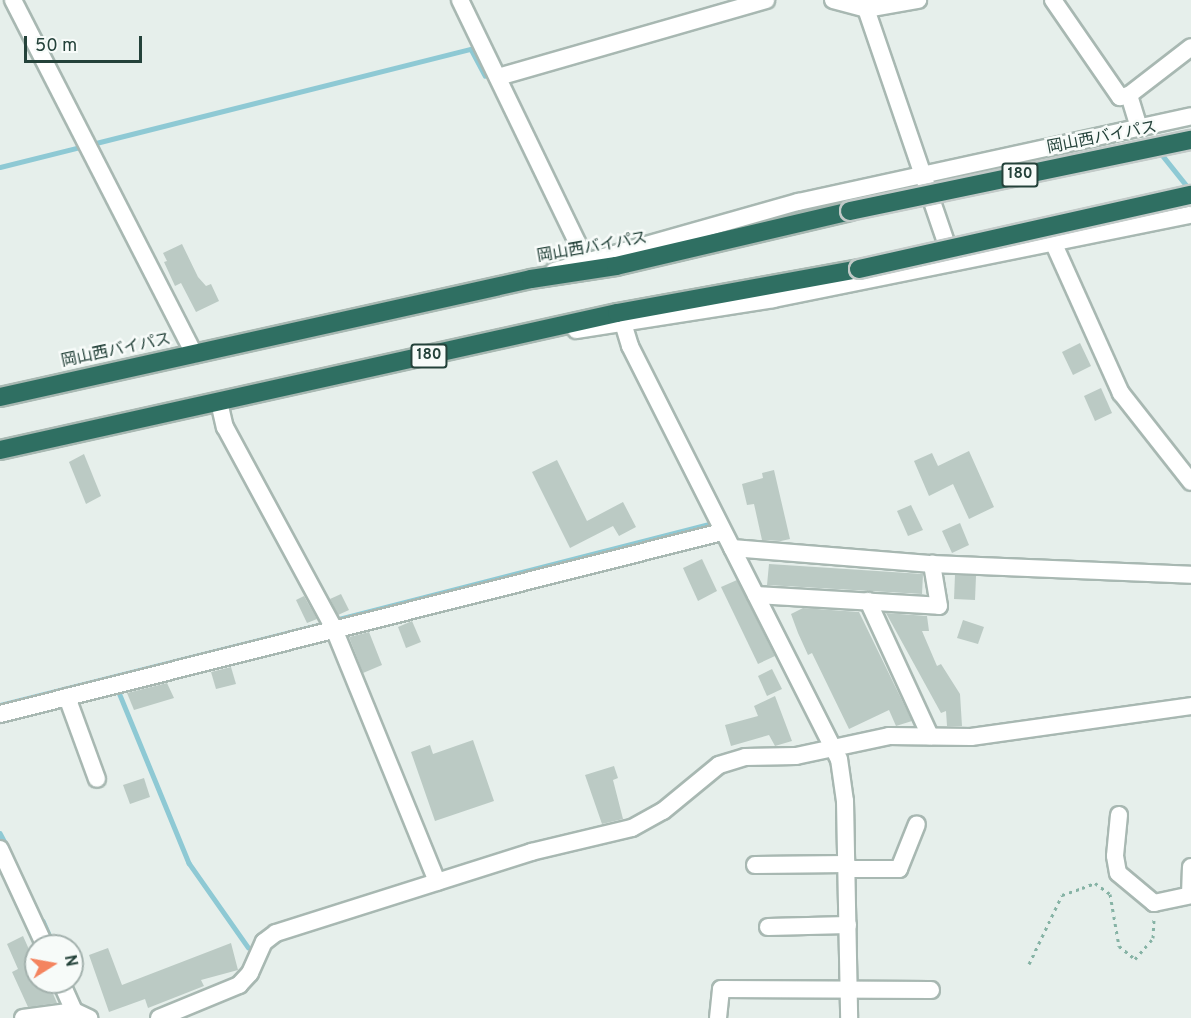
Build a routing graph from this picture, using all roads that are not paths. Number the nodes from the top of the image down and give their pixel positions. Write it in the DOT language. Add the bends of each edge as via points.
graph roads {
  1 [pos="14,0"];
  2 [pos="460,0"];
  3 [pos="766,0"];
  4 [pos="833,0"];
  5 [pos="918,0"];
  6 [pos="1053,0"];
  7 [pos="865,4"];
  8 [pos="1191,47"];
  9 [pos="498,77"];
  10 [pos="1129,95"];
  11 [pos="1191,117"];
  12 [pos="1140,128"];
  13 [pos="1191,140"];
  14 [pos="923,175"];
  15 [pos="1191,195"];
  16 [pos="1191,215"];
  17 [pos="1053,243"];
  18 [pos="585,260"];
  19 [pos="953,263"];
  20 [pos="531,279"];
  21 [pos="623,323"];
  22 [pos="511,338"];
  23 [pos="194,354"];
  24 [pos="0,397"];
  25 [pos="219,402"];
  26 [pos="0,450"];
  27 [pos="1191,482"];
  28 [pos="718,525"];
  29 [pos="732,548"];
  30 [pos="932,567"];
  31 [pos="1191,575"];
  32 [pos="756,595"];
  33 [pos="868,602"];
  34 [pos="331,624"];
  35 [pos="67,697"];
  36 [pos="1191,706"];
  37 [pos="0,714"];
  38 [pos="930,736"];
  39 [pos="835,750"];
  40 [pos="97,779"];
  41 [pos="1119,815"];
  42 [pos="917,824"];
  43 [pos="0,849"];
  44 [pos="755,865"];
  45 [pos="847,867"];
  46 [pos="1191,867"];
  47 [pos="437,882"];
  48 [pos="1191,895"];
  49 [pos="848,925"];
  50 [pos="768,927"];
  51 [pos="39,934"];
  52 [pos="848,990"];
  53 [pos="932,990"];
  54 [pos="68,994"];
  55 [pos="80,1016"];
  56 [pos="169,1017"];
  57 [pos="23,1018"];
  58 [pos="718,1018"];
  59 [pos="849,1018"];
  1 -- 23 [label="street"];
  2 -- 9 [label="street"];
  3 -- 9 [label="street"];
  4 -- 7 [label="street"];
  5 -- 7 [label="street"];
  6 -- 10 [label="street" via="1120,97"];
  7 -- 14 [label="street"];
  8 -- 10 [label="street"];
  9 -- 18 [label="street"];
  10 -- 12 [label="street"];
  11 -- 12 [label="street"];
  12 -- 14 [label="street"];
  13 -- 20 [label="highway, 岡山西バイパス / 180, bridge" via="850,211 616,266"];
  14 -- 18 [label="street" via="798,202"];
  14 -- 19 [label="street"];
  15 -- 22 [label="highway, 180, bridge" via="859,269 617,313"];
  16 -- 17 [label="street"];
  17 -- 19 [label="street"];
  17 -- 27 [label="street" via="1121,393"];
  18 -- 20 [label="street"];
  19 -- 21 [label="street" via="773,299"];
  20 -- 23 [label="highway, 岡山西バイパス / 180"];
  21 -- 22 [label="street"];
  21 -- 28 [label="street" via="630,346"];
  22 -- 25 [label="highway, 180"];
  23 -- 24 [label="highway, 岡山西バイパス / 180"];
  25 -- 26 [label="highway, 180"];
  25 -- 34 [label="street" via="225,427"];
  28 -- 29 [label="street"];
  28 -- 34 [label="street"];
  29 -- 30 [label="street"];
  29 -- 32 [label="street"];
  30 -- 31 [label="street"];
  30 -- 33 [label="street" via="939,606"];
  32 -- 33 [label="street"];
  32 -- 39 [label="street"];
  33 -- 38 [label="street"];
  34 -- 35 [label="street"];
  34 -- 47 [label="street"];
  35 -- 37 [label="street"];
  35 -- 40 [label="street"];
  36 -- 38 [label="street" via="971,736"];
  38 -- 39 [label="street" via="889,736"];
  39 -- 45 [label="street" via="845,801"];
  39 -- 47 [label="street" via="745,756 719,765 663,811 632,828 562,844"];
  41 -- 48 [label="street" via="1115,856 1118,873 1154,903"];
  42 -- 45 [label="street" via="899,869"];
  43 -- 51 [label="street"];
  44 -- 45 [label="street"];
  45 -- 49 [label="street"];
  46 -- 48 [label="street"];
  47 -- 56 [label="street" via="276,933 264,942 250,973 239,985"];
  49 -- 50 [label="street"];
  49 -- 52 [label="street"];
  52 -- 53 [label="street"];
  52 -- 58 [label="street" via="721,989"];
  52 -- 59 [label="street"];
  54 -- 55 [label="street"];
  55 -- 57 [label="street"];
}
